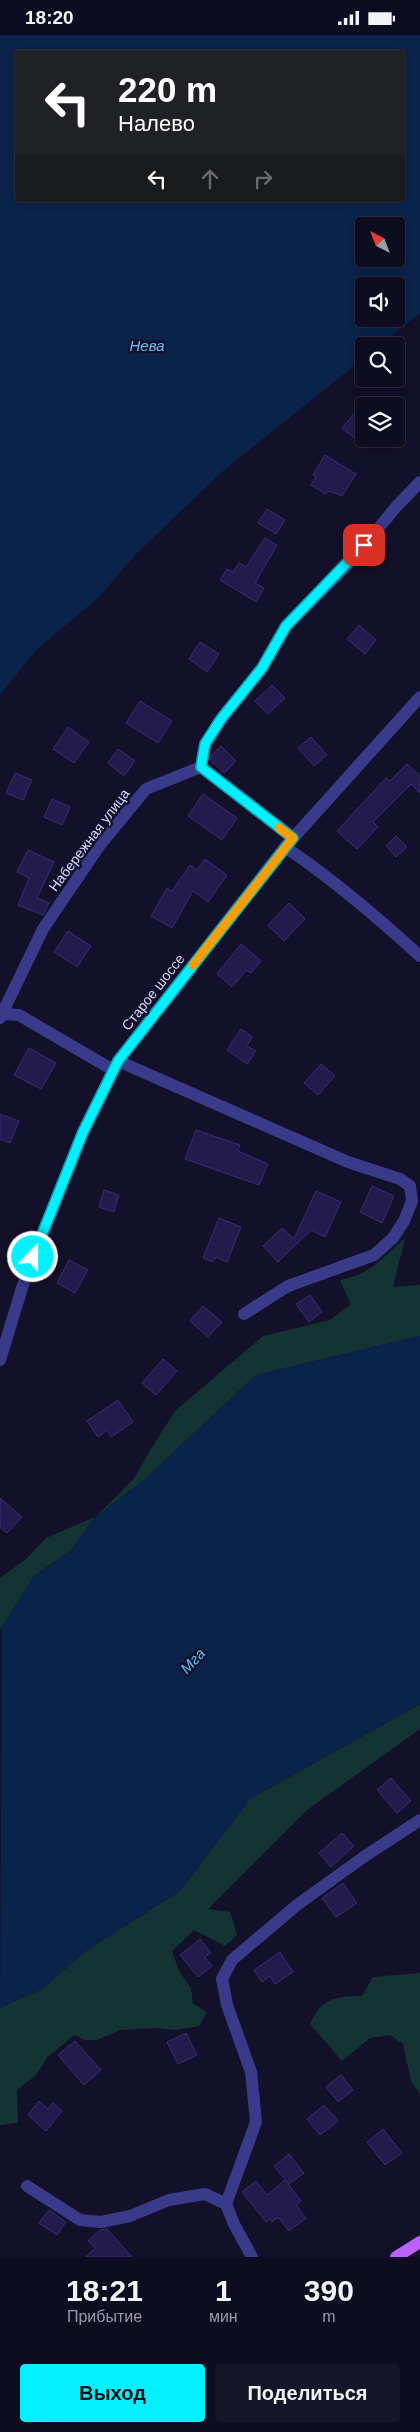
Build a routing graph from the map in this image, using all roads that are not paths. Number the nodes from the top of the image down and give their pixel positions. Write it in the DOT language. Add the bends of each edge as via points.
graph roads {
  1 [pos="420,482"];
  2 [pos="420,697"];
  3 [pos="201,767"];
  4 [pos="289,842"];
  5 [pos="420,956"];
  6 [pos="2,1016"];
  7 [pos="116,1065"];
  8 [pos="244,1314"];
  9 [pos="0,1360"];
  10 [pos="420,1819"];
  11 [pos="27,2186"];
  12 [pos="226,2204"];
  13 [pos="420,2242"];
  14 [pos="252,2257"];
  15 [pos="396,2257"];
  1 -- 3 [label="street" via="354,558 286,626 262,668 205,744"];
  2 -- 4 [label="street, Старое шоссе"];
  3 -- 4 [label="street"];
  3 -- 6 [label="street, Набережная улица" via="146,789 100,845 43,929"];
  4 -- 5 [label="street"];
  4 -- 7 [label="street, Старое шоссе"];
  6 -- 7 [label="street" via="19,1015"];
  7 -- 8 [label="street" via="348,1162 400,1179 410,1186 412,1201 404,1221 393,1238 374,1255 288,1285"];
  7 -- 9 [label="street, Старое шоссе" via="83,1132 30,1266"];
  10 -- 12 [label="street" via="297,1905 232,1960 225,1973 222,1979 227,2005 252,2072 256,2122"];
  11 -- 12 [label="street" via="80,2220 102,2222 130,2217 169,2201 206,2194"];
  12 -- 14 [label="street"];
  13 -- 15 [label="main road"];
}
